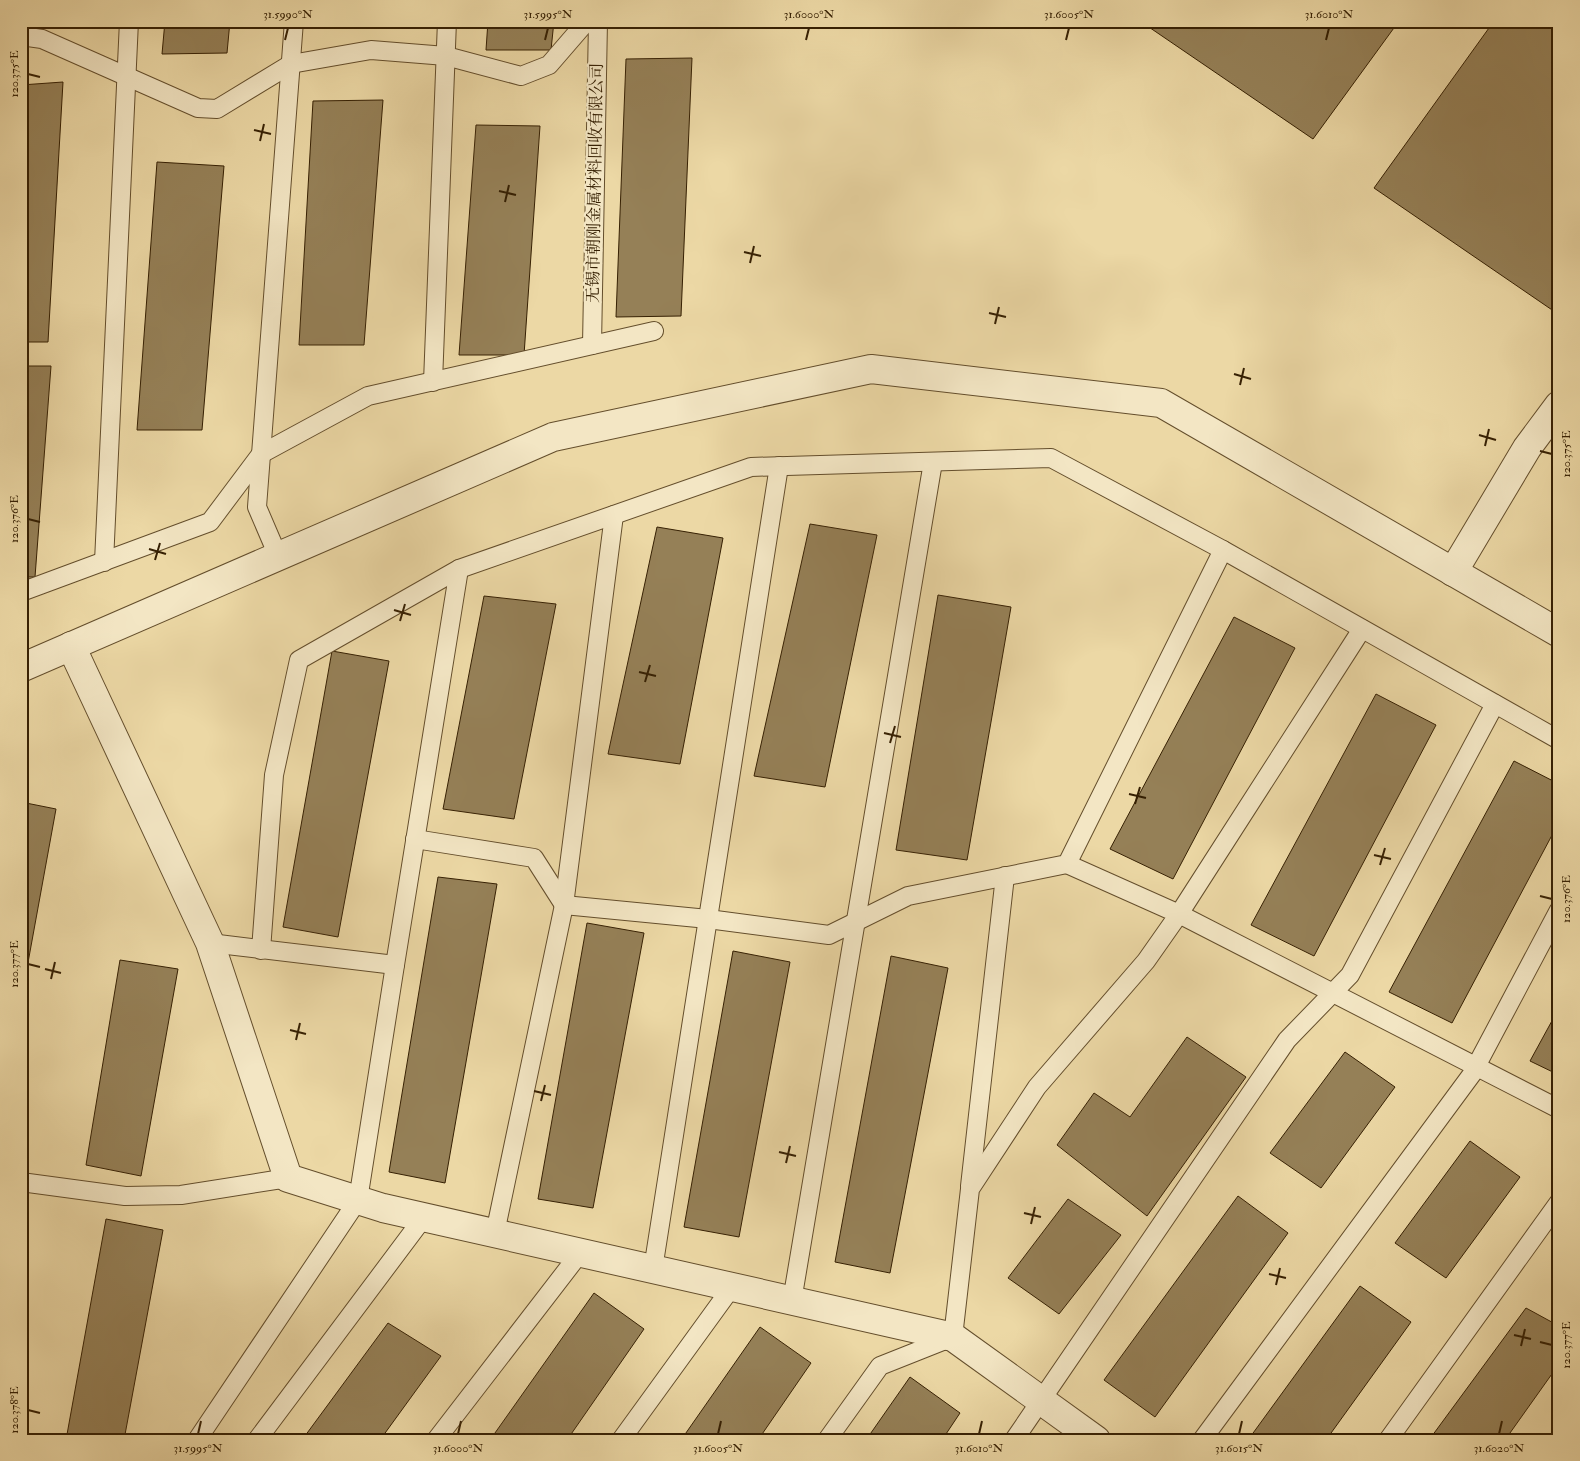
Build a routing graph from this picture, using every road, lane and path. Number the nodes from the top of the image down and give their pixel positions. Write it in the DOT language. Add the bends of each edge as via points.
graph roads {
  1 [pos="130,21"];
  2 [pos="294,21"];
  3 [pos="447,21"];
  4 [pos="587,21"];
  5 [pos="598,21"];
  6 [pos="21,36"];
  7 [pos="446,56"];
  8 [pos="291,64"];
  9 [pos="126,76"];
  10 [pos="654,331"];
  11 [pos="592,345"];
  12 [pos="432,382"];
  13 [pos="1559,405"];
  14 [pos="260,454"];
  15 [pos="933,462"];
  16 [pos="779,466"];
  17 [pos="614,515"];
  18 [pos="1223,550"];
  19 [pos="278,556"];
  20 [pos="104,562"];
  21 [pos="459,569"];
  22 [pos="1454,572"];
  23 [pos="21,592"];
  24 [pos="1362,629"];
  25 [pos="1559,633"];
  26 [pos="71,646"];
  27 [pos="21,668"];
  28 [pos="1494,704"];
  29 [pos="1559,740"];
  30 [pos="415,839"];
  31 [pos="1068,864"];
  32 [pos="1006,876"];
  33 [pos="564,905"];
  34 [pos="1559,910"];
  35 [pos="1179,914"];
  36 [pos="708,920"];
  37 [pos="855,922"];
  38 [pos="210,943"];
  39 [pos="261,950"];
  40 [pos="395,965"];
  41 [pos="1333,993"];
  42 [pos="1476,1066"];
  43 [pos="1559,1109"];
  44 [pos="288,1178"];
  45 [pos="21,1182"];
  46 [pos="970,1189"];
  47 [pos="358,1200"];
  48 [pos="1559,1202"];
  49 [pos="424,1217"];
  50 [pos="495,1233"];
  51 [pos="580,1253"];
  52 [pos="653,1269"];
  53 [pos="732,1287"];
  54 [pos="792,1301"];
  55 [pos="952,1337"];
  56 [pos="1040,1400"];
  57 [pos="197,1440"];
  58 [pos="257,1440"];
  59 [pos="436,1440"];
  60 [pos="621,1440"];
  61 [pos="827,1440"];
  62 [pos="1014,1440"];
  63 [pos="1096,1440"];
  64 [pos="1202,1440"];
  65 [pos="1388,1440"];
  1 -- 9 [label="lane"];
  2 -- 8 [label="lane"];
  3 -- 7 [label="lane"];
  4 -- 7 [label="lane" via="549,65 521,76"];
  5 -- 11 [label="lane, 无锡市朝刚金属材料回收有限公司"];
  6 -- 9 [label="lane" via="42,39"];
  7 -- 8 [label="lane" via="370,50"];
  7 -- 12 [label="lane"];
  8 -- 9 [label="lane" via="217,109 198,108"];
  8 -- 14 [label="lane"];
  9 -- 20 [label="lane"];
  10 -- 11 [label="lane"];
  11 -- 12 [label="lane"];
  12 -- 14 [label="lane" via="368,396"];
  13 -- 22 [label="street" via="1527,448"];
  14 -- 19 [label="lane" via="257,507"];
  14 -- 20 [label="lane" via="210,522"];
  15 -- 16 [label="lane"];
  15 -- 18 [label="lane" via="1051,458"];
  15 -- 37 [label="lane"];
  16 -- 17 [label="lane" via="751,467"];
  16 -- 36 [label="lane"];
  17 -- 21 [label="lane"];
  17 -- 33 [label="lane"];
  18 -- 24 [label="lane"];
  18 -- 31 [label="lane"];
  19 -- 22 [label="street" via="553,437 871,369 1160,403"];
  19 -- 26 [label="street"];
  20 -- 23 [label="lane"];
  21 -- 30 [label="lane"];
  21 -- 39 [label="lane" via="299,660 274,775"];
  22 -- 25 [label="street"];
  24 -- 28 [label="lane"];
  24 -- 35 [label="lane"];
  26 -- 27 [label="street"];
  26 -- 38 [label="street"];
  28 -- 29 [label="lane"];
  28 -- 41 [label="lane" via="1350,975"];
  30 -- 33 [label="lane" via="534,858"];
  30 -- 40 [label="lane"];
  31 -- 32 [label="lane"];
  31 -- 35 [label="lane"];
  32 -- 37 [label="lane" via="908,896"];
  32 -- 46 [label="lane"];
  33 -- 36 [label="lane"];
  33 -- 50 [label="lane"];
  34 -- 42 [label="lane"];
  35 -- 41 [label="lane"];
  35 -- 46 [label="lane" via="1146,961 1037,1087"];
  36 -- 37 [label="lane" via="830,936"];
  36 -- 52 [label="lane"];
  37 -- 54 [label="lane"];
  38 -- 39 [label="lane"];
  38 -- 44 [label="street"];
  39 -- 40 [label="lane"];
  40 -- 47 [label="lane"];
  41 -- 42 [label="lane"];
  41 -- 56 [label="lane" via="1287,1040"];
  42 -- 43 [label="lane"];
  42 -- 64 [label="lane"];
  44 -- 45 [label="lane" via="181,1195 125,1196"];
  44 -- 47 [label="street"];
  46 -- 55 [label="lane"];
  47 -- 49 [label="street"];
  47 -- 57 [label="lane"];
  48 -- 65 [label="lane"];
  49 -- 50 [label="street"];
  49 -- 58 [label="lane"];
  50 -- 51 [label="street"];
  51 -- 52 [label="street"];
  51 -- 59 [label="lane"];
  52 -- 53 [label="street"];
  53 -- 54 [label="street"];
  53 -- 60 [label="lane"];
  54 -- 55 [label="street"];
  55 -- 56 [label="street"];
  55 -- 61 [label="lane" via="880,1366"];
  56 -- 62 [label="lane"];
  56 -- 63 [label="street"];
}
